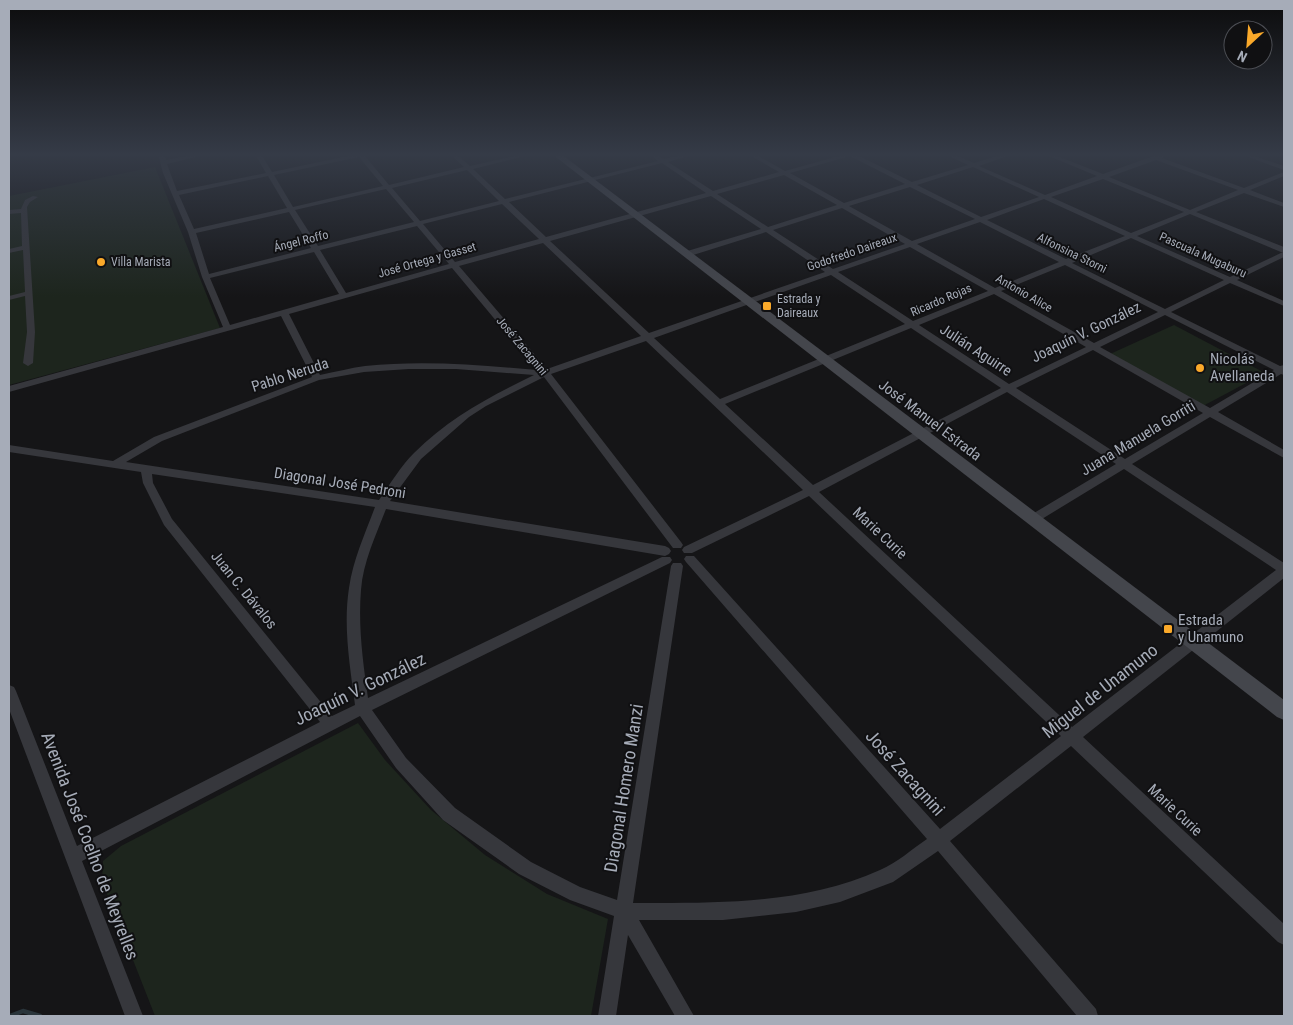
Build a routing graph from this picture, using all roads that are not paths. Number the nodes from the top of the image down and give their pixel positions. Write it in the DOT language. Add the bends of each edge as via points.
graph roads {
  1 [pos="27,202"];
  2 [pos="179,202"];
  3 [pos="288,202"];
  4 [pos="323,202"];
  5 [pos="400,202"];
  6 [pos="504,202"];
  7 [pos="620,202"];
  8 [pos="680,202"];
  9 [pos="725,202"];
  10 [pos="836,202"];
  11 [pos="856,202"];
  12 [pos="946,202"];
  13 [pos="1032,202"];
  14 [pos="1056,202"];
  15 [pos="1165,202"];
  16 [pos="1215,202"];
  17 [pos="843,206"];
  18 [pos="292,209"];
  19 [pos="24,211"];
  20 [pos="9,212"];
  21 [pos="1190,212"];
  22 [pos="636,214"];
  23 [pos="981,220"];
  24 [pos="418,223"];
  25 [pos="767,229"];
  26 [pos="192,232"];
  27 [pos="1132,236"];
  28 [pos="545,240"];
  29 [pos="911,244"];
  30 [pos="26,247"];
  31 [pos="316,249"];
  32 [pos="9,251"];
  33 [pos="1284,252"];
  34 [pos="687,254"];
  35 [pos="1065,262"];
  36 [pos="454,265"];
  37 [pos="832,272"];
  38 [pos="206,277"];
  39 [pos="1231,280"];
  40 [pos="994,290"];
  41 [pos="29,293"];
  42 [pos="344,296"];
  43 [pos="9,298"];
  44 [pos="749,301"];
  45 [pos="1284,304"];
  46 [pos="1166,312"];
  47 [pos="284,313"];
  48 [pos="912,325"];
  49 [pos="228,328"];
  50 [pos="648,337"];
  51 [pos="1093,347"];
  52 [pos="825,360"];
  53 [pos="28,363"];
  54 [pos="1283,370"];
  55 [pos="545,373"];
  56 [pos="316,378"];
  57 [pos="1008,388"];
  58 [pos="9,389"];
  59 [pos="718,403"];
  60 [pos="1209,412"];
  61 [pos="920,433"];
  62 [pos="9,449"];
  63 [pos="1284,454"];
  64 [pos="116,464"];
  65 [pos="1125,464"];
  66 [pos="146,469"];
  67 [pos="811,491"];
  68 [pos="382,504"];
  69 [pos="1033,519"];
  70 [pos="677,557"];
  71 [pos="1284,570"];
  72 [pos="1194,642"];
  73 [pos="9,691"];
  74 [pos="363,709"];
  75 [pos="1284,711"];
  76 [pos="330,724"];
  77 [pos="1072,736"];
  78 [pos="939,840"];
  79 [pos="73,857"];
  80 [pos="624,911"];
  81 [pos="1284,936"];
  82 [pos="134,1016"];
  83 [pos="607,1016"];
  84 [pos="685,1016"];
  85 [pos="1089,1016"];
  1 -- 19 [label="street"];
  2 -- 26 [label="street"];
  3 -- 18 [label="street"];
  4 -- 18 [label="street"];
  5 -- 24 [label="street, José Zacagnini"];
  6 -- 24 [label="street, Ángel Roffo"];
  6 -- 28 [label="street, Marie Curie"];
  7 -- 22 [label="main road, José Manuel Estrada"];
  8 -- 22 [label="street, José Ortega y Gasset"];
  9 -- 25 [label="street, Julián Aguirre"];
  10 -- 17 [label="street, Antonio Alice"];
  11 -- 17 [label="street"];
  12 -- 23 [label="street, Alfonsina Storni"];
  13 -- 23 [label="street, Godofredo Daireaux"];
  14 -- 27 [label="street, Pascuala Mugaburu"];
  15 -- 21 [label="street"];
  16 -- 21 [label="street, Ricardo Rojas"];
  17 -- 25 [label="street"];
  17 -- 29 [label="street, Antonio Alice"];
  18 -- 26 [label="street"];
  18 -- 31 [label="street"];
  19 -- 20 [label="street"];
  19 -- 30 [label="street"];
  21 -- 27 [label="street, Ricardo Rojas"];
  21 -- 33 [label="street"];
  22 -- 28 [label="street, José Ortega y Gasset"];
  22 -- 34 [label="main road, José Manuel Estrada"];
  23 -- 29 [label="street, Godofredo Daireaux"];
  23 -- 35 [label="street, Alfonsina Storni"];
  24 -- 31 [label="street, Ángel Roffo"];
  24 -- 36 [label="street, José Zacagnini"];
  25 -- 34 [label="street"];
  25 -- 37 [label="street, Julián Aguirre"];
  26 -- 38 [label="street"];
  27 -- 35 [label="street, Ricardo Rojas"];
  27 -- 39 [label="street, Pascuala Mugaburu"];
  28 -- 36 [label="street, José Ortega y Gasset"];
  28 -- 50 [label="street, Marie Curie"];
  29 -- 37 [label="street, Godofredo Daireaux"];
  29 -- 40 [label="street, Antonio Alice"];
  30 -- 32 [label="street"];
  30 -- 41 [label="street"];
  31 -- 38 [label="street, Ángel Roffo"];
  31 -- 42 [label="street"];
  33 -- 39 [label="street, Joaquín V. González"];
  34 -- 44 [label="main road, José Manuel Estrada"];
  35 -- 40 [label="street, Ricardo Rojas"];
  35 -- 46 [label="street, Alfonsina Storni"];
  36 -- 42 [label="street, José Ortega y Gasset"];
  36 -- 55 [label="street, José Zacagnini"];
  37 -- 44 [label="street, Godofredo Daireaux"];
  37 -- 48 [label="street, Julián Aguirre"];
  38 -- 49 [label="street"];
  39 -- 45 [label="street, Pascuala Mugaburu"];
  39 -- 46 [label="street, Joaquín V. González"];
  40 -- 48 [label="street, Ricardo Rojas"];
  40 -- 51 [label="street, Antonio Alice"];
  41 -- 43 [label="street"];
  41 -- 53 [label="street" via="31,332"];
  42 -- 47 [label="street, José Ortega y Gasset"];
  44 -- 50 [label="street, Godofredo Daireaux"];
  44 -- 52 [label="main road, José Manuel Estrada"];
  46 -- 51 [label="street, Joaquín V. González"];
  46 -- 54 [label="street, Alfonsina Storni"];
  47 -- 49 [label="street, José Ortega y Gasset"];
  47 -- 56 [label="street"];
  48 -- 52 [label="street, Ricardo Rojas"];
  48 -- 57 [label="street, Julián Aguirre"];
  49 -- 58 [label="street, José Ortega y Gasset"];
  50 -- 55 [label="street, Godofredo Daireaux"];
  50 -- 59 [label="street, Marie Curie"];
  51 -- 57 [label="street, Joaquín V. González"];
  51 -- 60 [label="street, Antonio Alice"];
  52 -- 59 [label="street, Ricardo Rojas"];
  52 -- 61 [label="main road, José Manuel Estrada"];
  54 -- 60 [label="street, Juana Manuela Gorriti"];
  55 -- 56 [label="street, Pablo Neruda" via="423,366 364,370"];
  55 -- 68 [label="street, Godofredo Daireaux" via="483,404 445,431 417,456"];
  55 -- 70 [label="street, José Zacagnini" via="677,545 670,547"];
  56 -- 64 [label="street, Pablo Neruda" via="158,439"];
  57 -- 61 [label="street, Joaquín V. González"];
  57 -- 65 [label="street, Julián Aguirre"];
  59 -- 67 [label="street, Marie Curie"];
  60 -- 63 [label="street, Antonio Alice"];
  60 -- 65 [label="street, Juana Manuela Gorriti"];
  61 -- 67 [label="street, Joaquín V. González"];
  61 -- 69 [label="main road, José Manuel Estrada"];
  62 -- 64 [label="street, Diagonal José Pedroni"];
  64 -- 66 [label="street, Diagonal José Pedroni"];
  65 -- 69 [label="street, Juana Manuela Gorriti"];
  65 -- 71 [label="street, Julián Aguirre"];
  66 -- 68 [label="street, Diagonal José Pedroni"];
  66 -- 76 [label="street, Juan C. Dávalos" via="148,483 168,522"];
  67 -- 70 [label="street, Joaquín V. González"];
  67 -- 77 [label="street, Marie Curie"];
  68 -- 70 [label="street, Diagonal José Pedroni"];
  68 -- 74 [label="street, Godofredo Daireaux" via="363,553 355,589 354,646"];
  69 -- 72 [label="main road, José Manuel Estrada"];
  70 -- 74 [label="street, Joaquín V. González"];
  70 -- 78 [label="street, José Zacagnini"];
  70 -- 80 [label="street, Diagonal Homero Manzi"];
  71 -- 72 [label="street, Miguel de Unamuno"];
  72 -- 75 [label="main road, José Manuel Estrada"];
  72 -- 77 [label="street, Miguel de Unamuno"];
  73 -- 79 [label="street, Avenida José Coelho de Meyrelles"];
  74 -- 76 [label="street, Joaquín V. González"];
  74 -- 80 [label="street, Miguel de Unamuno" via="401,763 449,814 525,868 576,894"];
  76 -- 79 [label="street, Joaquín V. González"];
  77 -- 78 [label="street, Miguel de Unamuno"];
  77 -- 81 [label="street, Marie Curie"];
  78 -- 80 [label="street, Miguel de Unamuno" via="887,876 840,894 723,912"];
  78 -- 85 [label="street, José Zacagnini"];
  79 -- 82 [label="street, Avenida José Coelho de Meyrelles"];
  80 -- 83 [label="street, Diagonal Homero Manzi"];
  80 -- 84 [label="street"];
}
